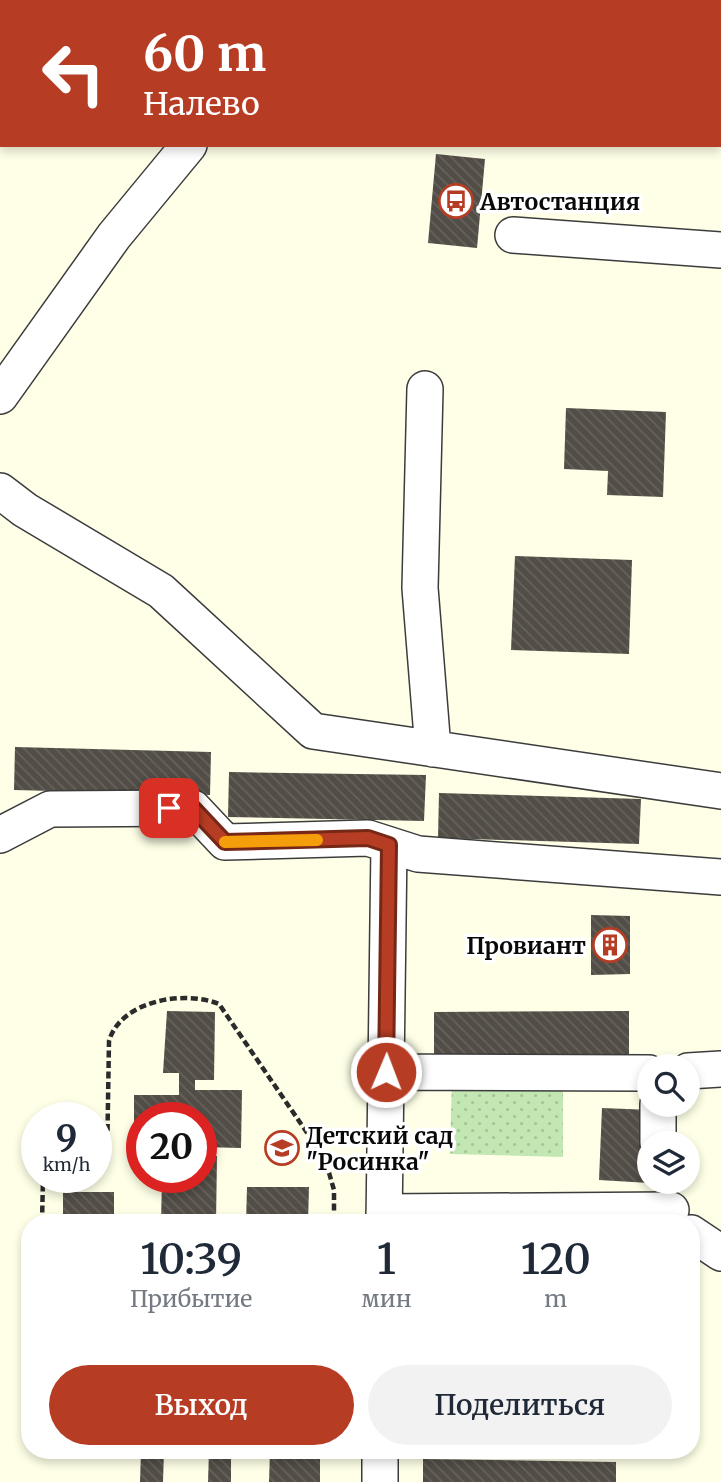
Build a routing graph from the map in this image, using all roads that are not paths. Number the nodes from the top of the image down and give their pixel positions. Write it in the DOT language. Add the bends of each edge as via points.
graph roads {
  1 [pos="187,147"];
  2 [pos="513,235"];
  3 [pos="721,250"];
  4 [pos="425,389"];
  5 [pos="0,396"];
  6 [pos="0,491"];
  7 [pos="433,749"];
  8 [pos="721,791"];
  9 [pos="0,835"];
  10 [pos="389,845"];
  11 [pos="721,877"];
  12 [pos="721,1069"];
  13 [pos="700,1070"];
  14 [pos="386,1072"];
  15 [pos="637,1073"];
  16 [pos="676,1212"];
  17 [pos="384,1214"];
  18 [pos="579,1214"];
  19 [pos="700,1234"];
  20 [pos="721,1253"];
  21 [pos="380,1459"];
  22 [pos="380,1482"];
  1 -- 5 [label="street" via="114,236"];
  2 -- 3 [label="street"];
  4 -- 7 [label="street" via="420,588"];
  6 -- 7 [label="street" via="161,591 313,731"];
  7 -- 8 [label="street"];
  9 -- 10 [label="street" via="50,809 193,808 225,842 368,838"];
  10 -- 11 [label="street" via="418,855"];
  10 -- 14 [label="street"];
  12 -- 13 [label="street"];
  14 -- 15 [label="street"];
  14 -- 17 [label="street"];
  16 -- 18 [label="street"];
  19 -- 20 [label="street"];
  21 -- 22 [label="street"];
}
